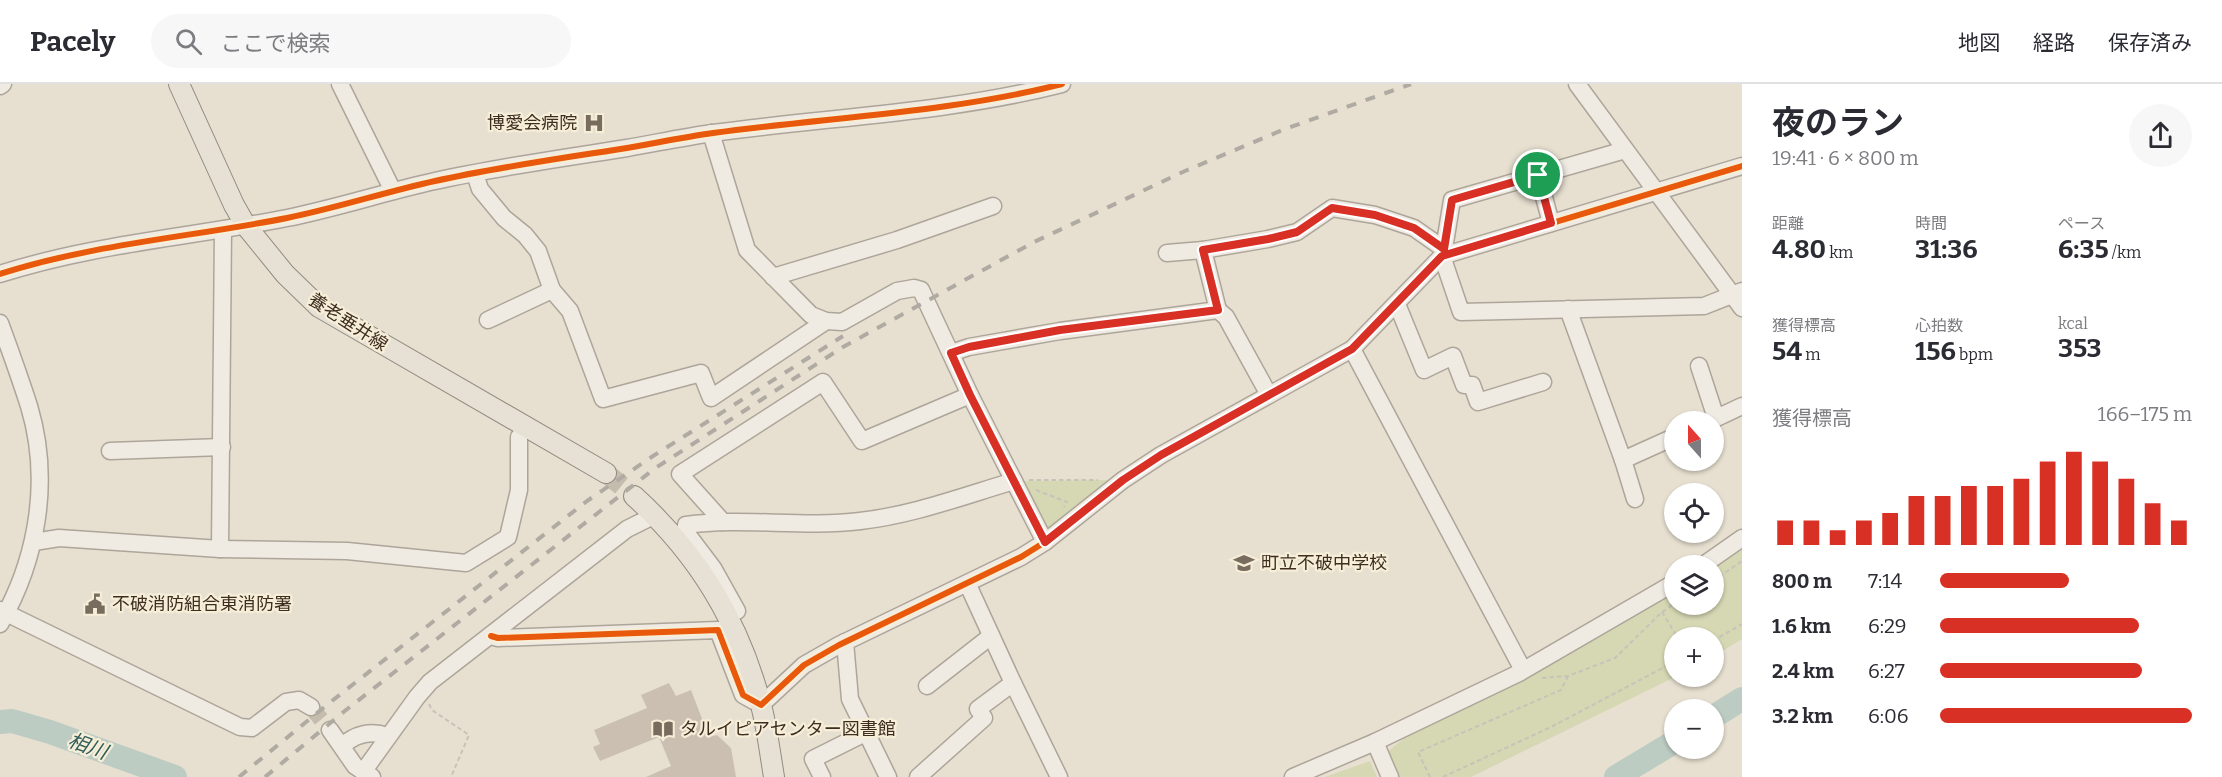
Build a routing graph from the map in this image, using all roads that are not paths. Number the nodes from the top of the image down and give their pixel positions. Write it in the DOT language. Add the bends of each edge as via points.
graph roads {
  1 [pos="179,84"];
  2 [pos="340,84"];
  3 [pos="1062,84"];
  4 [pos="1578,84"];
  5 [pos="711,133"];
  6 [pos="1625,150"];
  7 [pos="1742,166"];
  8 [pos="475,174"];
  9 [pos="1538,175"];
  10 [pos="393,191"];
  11 [pos="1656,191"];
  12 [pos="993,206"];
  13 [pos="1551,223"];
  14 [pos="246,226"];
  15 [pos="224,230"];
  16 [pos="1203,250"];
  17 [pos="1443,252"];
  18 [pos="1167,253"];
  19 [pos="0,274"];
  20 [pos="772,278"];
  21 [pos="552,290"];
  22 [pos="1739,298"];
  23 [pos="1396,304"];
  24 [pos="1568,309"];
  25 [pos="1218,310"];
  26 [pos="488,320"];
  27 [pos="826,321"];
  28 [pos="0,322"];
  29 [pos="1352,349"];
  30 [pos="951,353"];
  31 [pos="1699,366"];
  32 [pos="1543,382"];
  33 [pos="970,395"];
  34 [pos="1269,395"];
  35 [pos="1742,406"];
  36 [pos="1710,411"];
  37 [pos="1724,414"];
  38 [pos="519,437"];
  39 [pos="1664,442"];
  40 [pos="222,447"];
  41 [pos="110,451"];
  42 [pos="1623,460"];
  43 [pos="606,473"];
  44 [pos="1014,481"];
  45 [pos="634,496"];
  46 [pos="1635,499"];
  47 [pos="655,515"];
  48 [pos="723,522"];
  49 [pos="1742,538"];
  50 [pos="34,542"];
  51 [pos="1045,542"];
  52 [pos="220,549"];
  53 [pos="1718,555"];
  54 [pos="968,585"];
  55 [pos="1664,589"];
  56 [pos="737,611"];
  57 [pos="2,617"];
  58 [pos="491,636"];
  59 [pos="991,636"];
  60 [pos="845,642"];
  61 [pos="1523,670"];
  62 [pos="1013,682"];
  63 [pos="927,686"];
  64 [pos="760,705"];
  65 [pos="311,707"];
  66 [pos="330,730"];
  67 [pos="867,732"];
  68 [pos="387,736"];
  69 [pos="342,746"];
  70 [pos="1378,748"];
  71 [pos="368,774"];
  72 [pos="774,777"];
  73 [pos="822,777"];
  74 [pos="888,777"];
  75 [pos="918,777"];
  76 [pos="1059,777"];
  77 [pos="1293,777"];
  78 [pos="1390,777"];
  1 -- 14 [label="main road, 養老垂井線"];
  2 -- 10 [label="street"];
  3 -- 5 [label="street" via="937,107"];
  4 -- 6 [label="street"];
  5 -- 8 [label="street"];
  5 -- 20 [label="street" via="747,250"];
  6 -- 9 [label="street"];
  6 -- 11 [label="street"];
  7 -- 11 [label="street"];
  8 -- 10 [label="street"];
  8 -- 21 [label="street" via="480,189 538,251"];
  9 -- 13 [label="street"];
  9 -- 17 [label="street" via="1452,200"];
  10 -- 14 [label="street"];
  11 -- 13 [label="street"];
  11 -- 22 [label="street"];
  12 -- 20 [label="street"];
  13 -- 17 [label="street"];
  14 -- 15 [label="street"];
  14 -- 43 [label="main road, 養老垂井線" via="285,274 319,307"];
  15 -- 19 [label="street" via="91,250"];
  15 -- 40 [label="street"];
  16 -- 17 [label="street" via="1297,232 1332,208 1375,215 1414,228"];
  16 -- 18 [label="street"];
  16 -- 25 [label="street"];
  17 -- 23 [label="street"];
  17 -- 24 [label="street" via="1461,312"];
  20 -- 27 [label="street" via="811,315"];
  21 -- 26 [label="street"];
  21 -- 27 [label="street" via="570,310 603,399 701,373 711,398"];
  22 -- 24 [label="street" via="1704,306"];
  23 -- 29 [label="street"];
  23 -- 32 [label="street" via="1424,370 1453,356 1464,385 1472,385 1478,402"];
  24 -- 42 [label="street"];
  25 -- 30 [label="street" via="1060,330"];
  25 -- 34 [label="street" via="1226,317"];
  27 -- 30 [label="street" via="842,322 897,291 914,288 921,290"];
  28 -- 50 [label="street" via="29,407 38,450 40,494"];
  29 -- 34 [label="street"];
  29 -- 61 [label="street"];
  30 -- 33 [label="street"];
  31 -- 36 [label="street"];
  33 -- 44 [label="street"];
  33 -- 48 [label="street" via="862,441 823,382 680,474"];
  34 -- 51 [label="street" via="1161,455"];
  35 -- 37 [label="street"];
  38 -- 52 [label="street" via="519,490 508,537 466,563 347,551"];
  39 -- 42 [label="street"];
  40 -- 41 [label="street"];
  40 -- 52 [label="street"];
  42 -- 46 [label="street"];
  44 -- 48 [label="street" via="926,509 861,521"];
  44 -- 51 [label="street"];
  45 -- 47 [label="main road"];
  47 -- 58 [label="street" via="627,529"];
  47 -- 64 [label="main road" via="694,560 726,611"];
  48 -- 56 [label="street" via="686,525 685,531 713,568"];
  49 -- 53 [label="street"];
  50 -- 52 [label="street" via="59,538"];
  50 -- 57 [label="street"];
  51 -- 54 [label="street"];
  54 -- 59 [label="street"];
  54 -- 60 [label="street"];
  55 -- 61 [label="street"];
  57 -- 65 [label="street" via="240,727 252,728 286,702 299,700"];
  58 -- 64 [label="street" via="718,630 743,695"];
  58 -- 68 [label="street" via="430,682"];
  59 -- 62 [label="street"];
  59 -- 63 [label="street"];
  60 -- 64 [label="street" via="804,665"];
  60 -- 67 [label="street" via="850,699"];
  61 -- 70 [label="street"];
  62 -- 75 [label="street" via="978,709 984,718"];
  62 -- 76 [label="street"];
  64 -- 72 [label="main road"];
  66 -- 69 [label="street"];
  67 -- 73 [label="street" via="813,759"];
  67 -- 74 [label="street"];
  68 -- 69 [label="street" via="379,733 352,737"];
  68 -- 71 [label="street"];
  69 -- 71 [label="street" via="355,766"];
  70 -- 77 [label="street"];
  70 -- 78 [label="street"];
}
